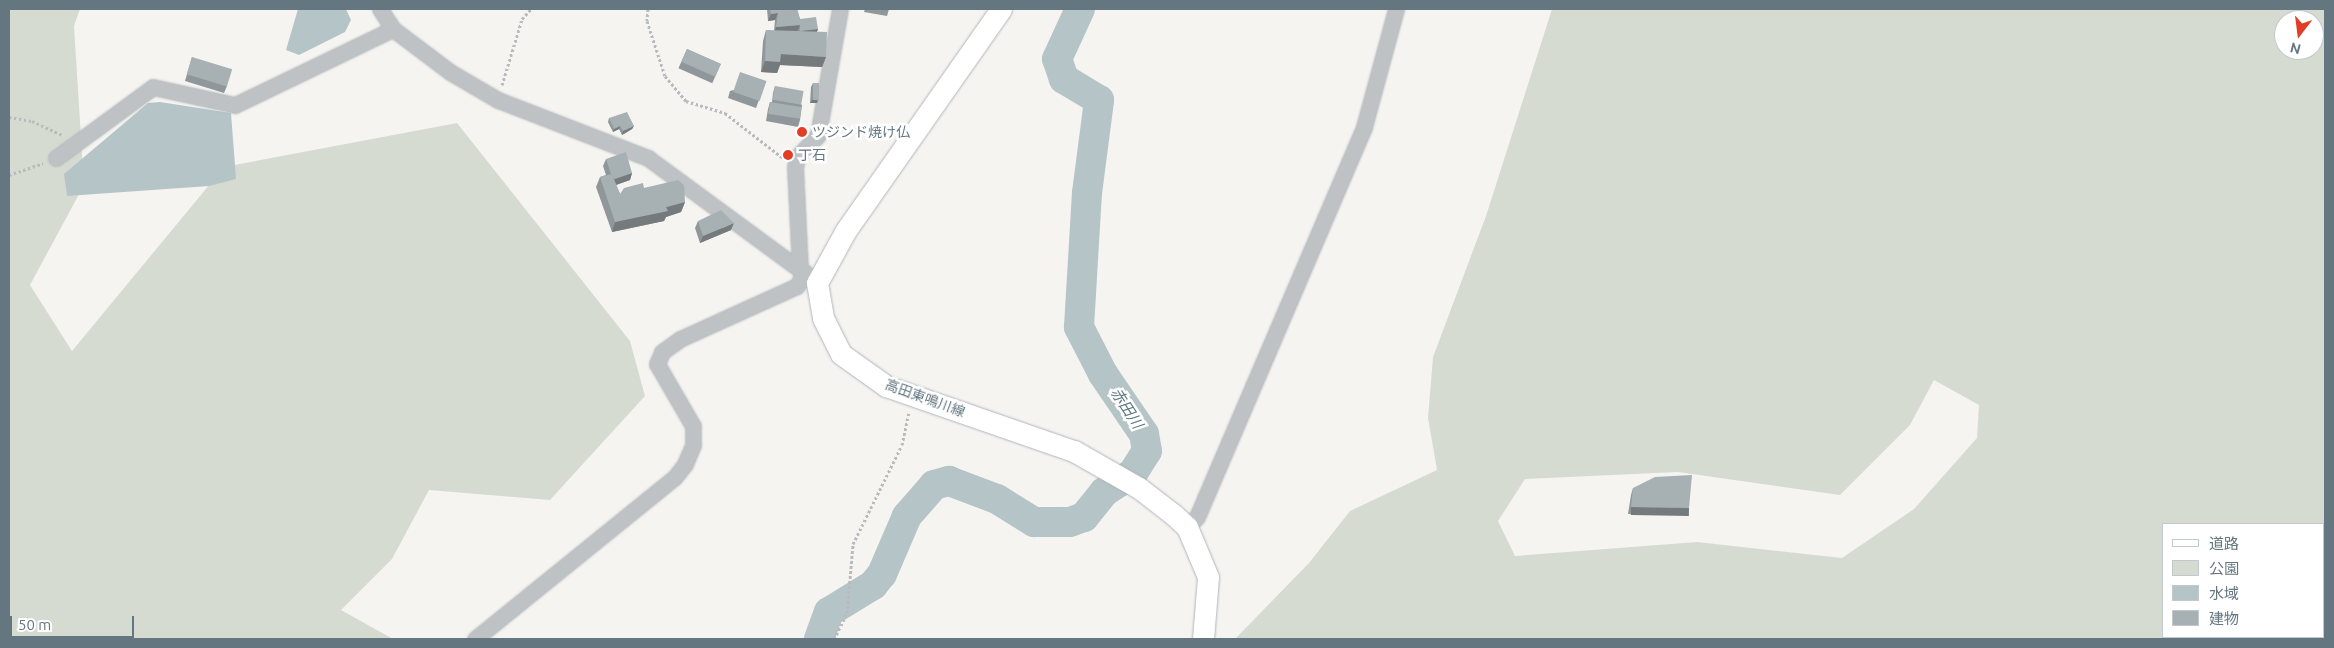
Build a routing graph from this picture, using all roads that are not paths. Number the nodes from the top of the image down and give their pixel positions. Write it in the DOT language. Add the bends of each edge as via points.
graph roads {
  1 [pos="380,9"];
  2 [pos="840,9"];
  3 [pos="1001,9"];
  4 [pos="1396,9"];
  5 [pos="393,28"];
  6 [pos="56,158"];
  7 [pos="807,275"];
  8 [pos="1187,527"];
  9 [pos="475,639"];
  10 [pos="1203,639"];
  1 -- 5 [label="street"];
  2 -- 7 [label="street" via="818,135 798,156 795,168"];
  3 -- 7 [label="main road" via="845,232"];
  4 -- 8 [label="street" via="1364,127 1197,517"];
  5 -- 6 [label="street" via="235,105 153,87"];
  5 -- 7 [label="street" via="427,56 498,100 648,158"];
  7 -- 8 [label="main road, 高田東鳴川線" via="841,354 859,371 912,397 1039,436 1139,488"];
  7 -- 9 [label="street" via="798,286 680,339 662,352 658,364 694,426 693,445 685,464 675,477"];
  8 -- 10 [label="main road, 高田東鳴川線" via="1208,577"];
}
